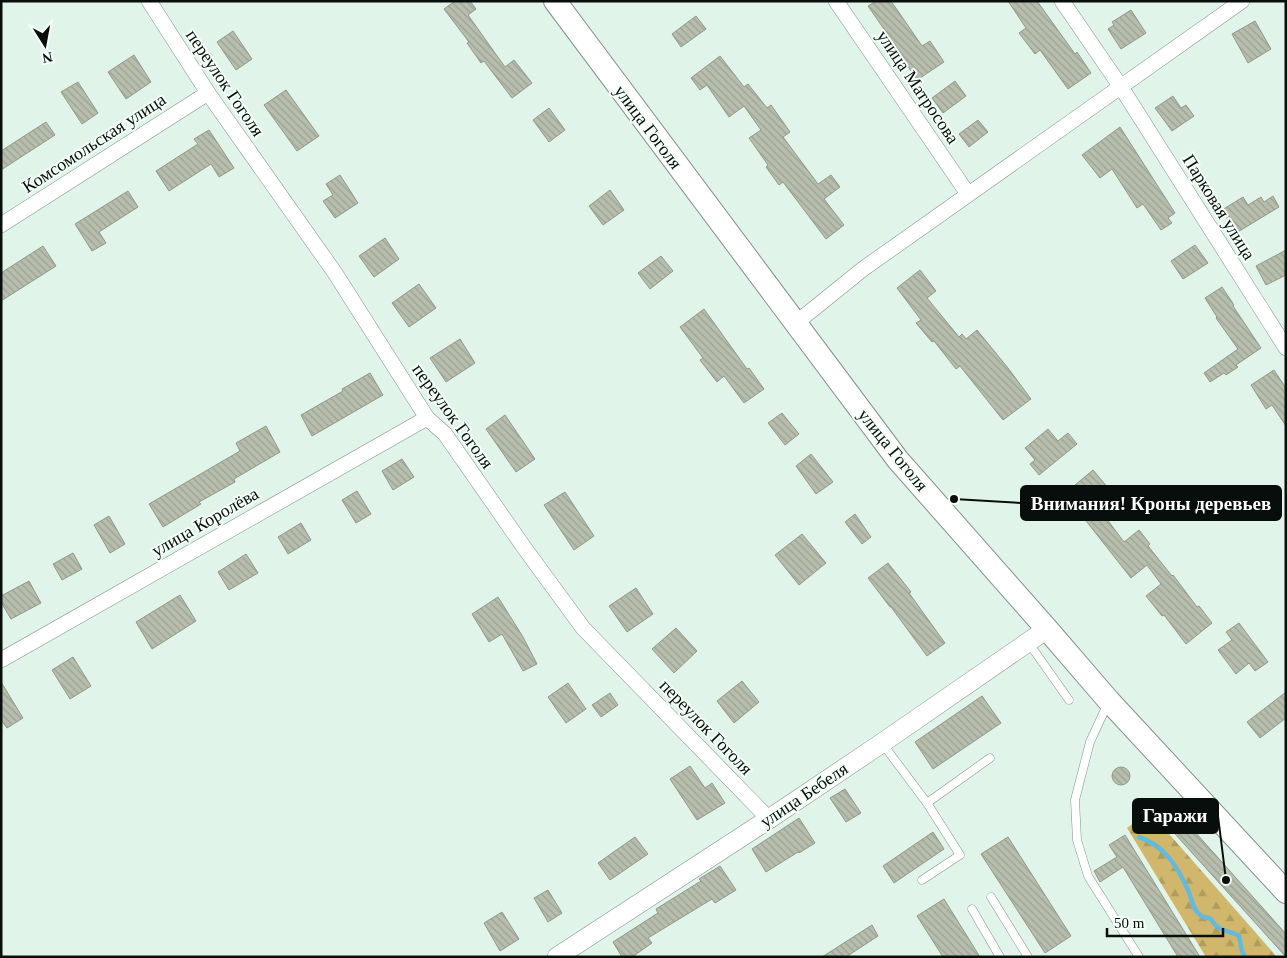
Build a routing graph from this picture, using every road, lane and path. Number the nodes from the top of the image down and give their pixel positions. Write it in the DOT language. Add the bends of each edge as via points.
graph roads {
  1 [pos="149,1"];
  2 [pos="555,1"];
  3 [pos="836,1"];
  4 [pos="1062,1"];
  5 [pos="1242,1"];
  6 [pos="1121,87"];
  7 [pos="208,93"];
  8 [pos="968,194"];
  9 [pos="1,225"];
  10 [pos="796,323"];
  11 [pos="1286,348"];
  12 [pos="426,418"];
  13 [pos="1047,629"];
  14 [pos="1028,642"];
  15 [pos="1,660"];
  16 [pos="1069,700"];
  17 [pos="1109,701"];
  18 [pos="882,743"];
  19 [pos="990,758"];
  20 [pos="927,803"];
  21 [pos="770,819"];
  22 [pos="922,880"];
  23 [pos="1286,892"];
  24 [pos="991,897"];
  25 [pos="972,909"];
  26 [pos="557,957"];
  27 [pos="1000,957"];
  28 [pos="1028,957"];
  29 [pos="1139,957"];
  1 -- 7 [label="street, переулок Гоголя"];
  2 -- 10 [label="main road, улица Гоголя"];
  3 -- 8 [label="street, улица Матросова"];
  4 -- 6 [label="street, Парковая улица"];
  5 -- 6 [label="street"];
  6 -- 8 [label="street"];
  6 -- 11 [label="street, Парковая улица"];
  7 -- 9 [label="street, Комсомольская улица"];
  7 -- 12 [label="street, переулок Гоголя" via="335,273"];
  8 -- 10 [label="street" via="863,269"];
  10 -- 13 [label="main road, улица Гоголя" via="898,460"];
  12 -- 15 [label="street, улица Королёва"];
  12 -- 21 [label="street, переулок Гоголя" via="445,434 583,628"];
  13 -- 14 [label="street, улица Бебеля"];
  13 -- 17 [label="main road, улица Гоголя"];
  14 -- 16 [label="lane"];
  14 -- 18 [label="street, улица Бебеля"];
  17 -- 23 [label="main road, улица Гоголя"];
  17 -- 29 [label="lane" via="1090,742 1075,800 1077,840 1088,876"];
  18 -- 20 [label="lane"];
  18 -- 21 [label="street, улица Бебеля"];
  19 -- 20 [label="lane"];
  20 -- 22 [label="lane" via="960,855"];
  21 -- 26 [label="street, улица Бебеля"];
  24 -- 28 [label="lane"];
  25 -- 27 [label="lane"];
}
